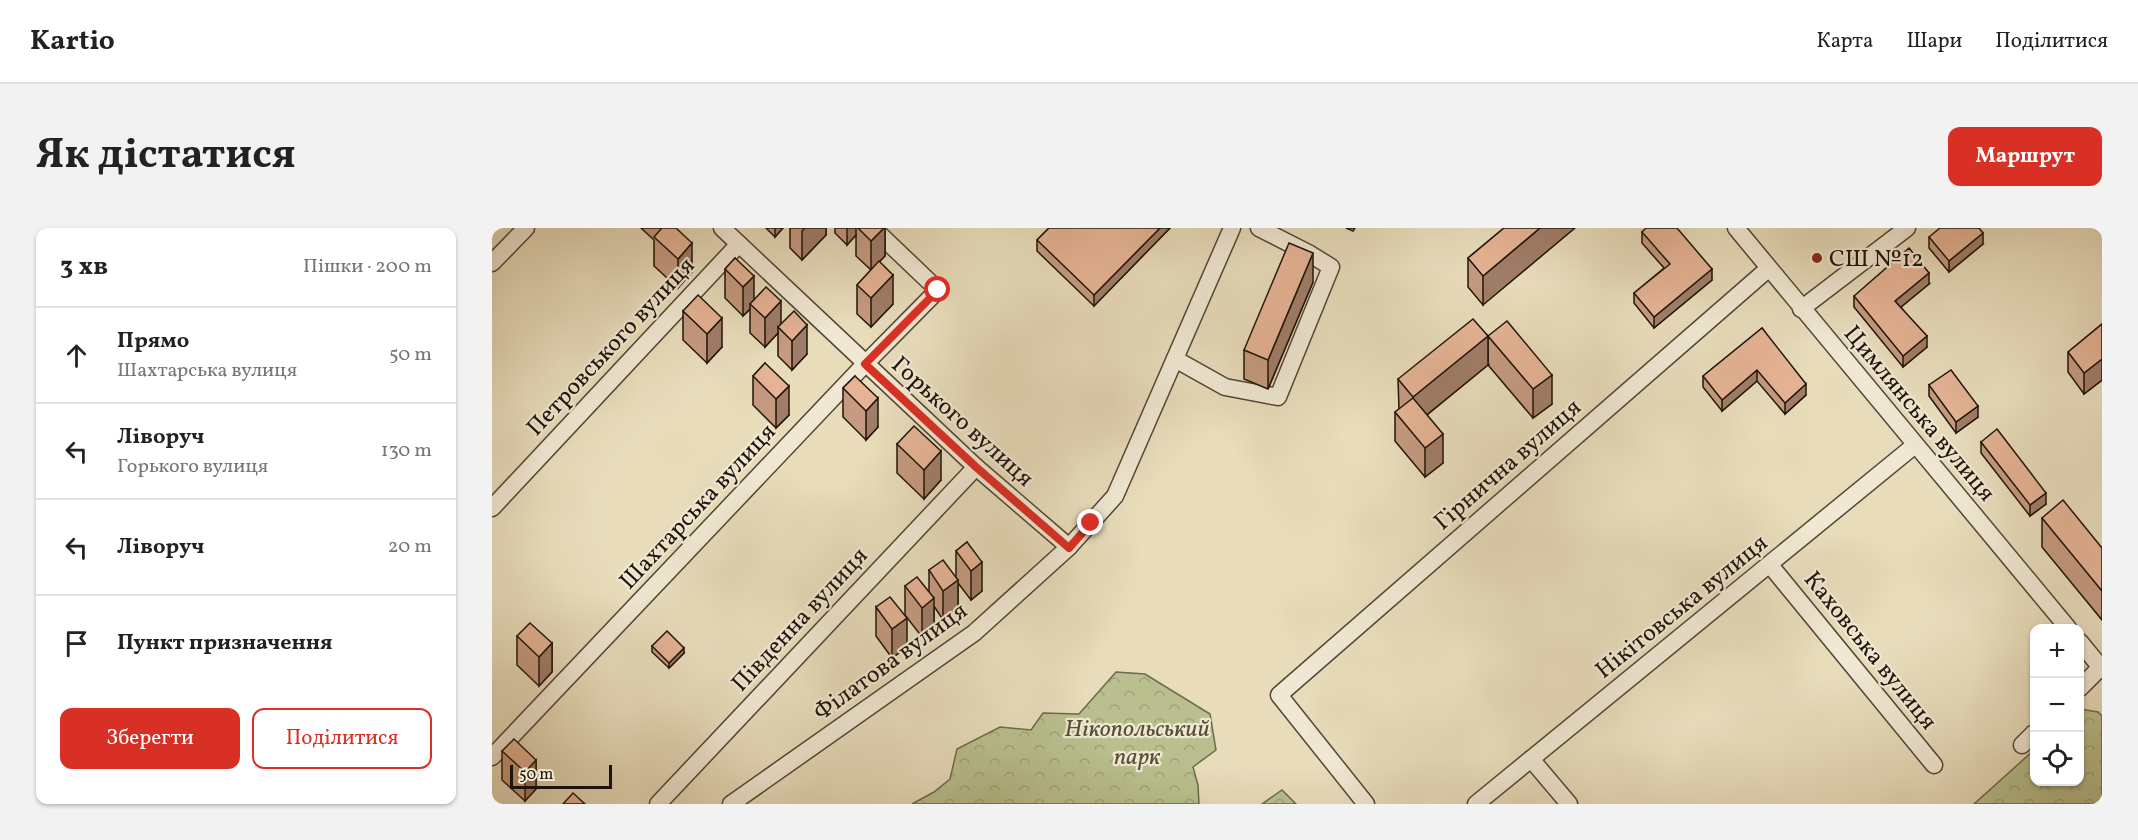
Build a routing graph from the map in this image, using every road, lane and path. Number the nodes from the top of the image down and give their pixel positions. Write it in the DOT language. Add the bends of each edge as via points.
graph roads {
  1 [pos="526,228"];
  2 [pos="722,228"];
  3 [pos="873,228"];
  4 [pos="1232,228"];
  5 [pos="1259,228"];
  6 [pos="1736,228"];
  7 [pos="1907,228"];
  8 [pos="739,244"];
  9 [pos="492,263"];
  10 [pos="1768,269"];
  11 [pos="1801,309"];
  12 [pos="1175,359"];
  13 [pos="865,364"];
  14 [pos="1915,445"];
  15 [pos="976,467"];
  16 [pos="492,508"];
  17 [pos="1069,548"];
  18 [pos="1770,565"];
  19 [pos="2065,624"];
  20 [pos="2084,648"];
  21 [pos="2101,668"];
  22 [pos="2084,683"];
  23 [pos="2030,737"];
  24 [pos="2022,745"];
  25 [pos="492,757"];
  26 [pos="1531,759"];
  27 [pos="1934,765"];
  28 [pos="658,804"];
  29 [pos="731,804"];
  30 [pos="1366,804"];
  31 [pos="1476,804"];
  32 [pos="1569,804"];
  1 -- 9 [label="street"];
  2 -- 8 [label="street, Горького вулиця"];
  3 -- 13 [label="street, Шахтарська вулиця" via="938,290"];
  4 -- 12 [label="street, Філатова вулиця"];
  5 -- 12 [label="street" via="1331,267 1278,397 1225,387"];
  6 -- 10 [label="street, Цимлянська вулиця"];
  7 -- 11 [label="street"];
  8 -- 13 [label="street, Горького вулиця"];
  8 -- 16 [label="street, Петровського вулиця"];
  10 -- 11 [label="street, Цимлянська вулиця"];
  10 -- 30 [label="street, Гірнична вулиця" via="1279,695"];
  11 -- 14 [label="street, Цимлянська вулиця"];
  12 -- 17 [label="street, Філатова вулиця" via="1115,496"];
  13 -- 15 [label="street, Горького вулиця"];
  13 -- 25 [label="street, Шахтарська вулиця"];
  14 -- 18 [label="street, Нікітовська вулиця"];
  14 -- 19 [label="street, Цимлянська вулиця"];
  15 -- 17 [label="street, Горького вулиця"];
  15 -- 28 [label="street, Південна вулиця"];
  17 -- 29 [label="street, Філатова вулиця" via="974,633"];
  18 -- 26 [label="street, Нікітовська вулиця"];
  18 -- 27 [label="street, Каховська вулиця"];
  20 -- 21 [label="street"];
  21 -- 22 [label="street"];
  23 -- 24 [label="street"];
  26 -- 31 [label="street, Нікітовська вулиця"];
  26 -- 32 [label="street"];
}
